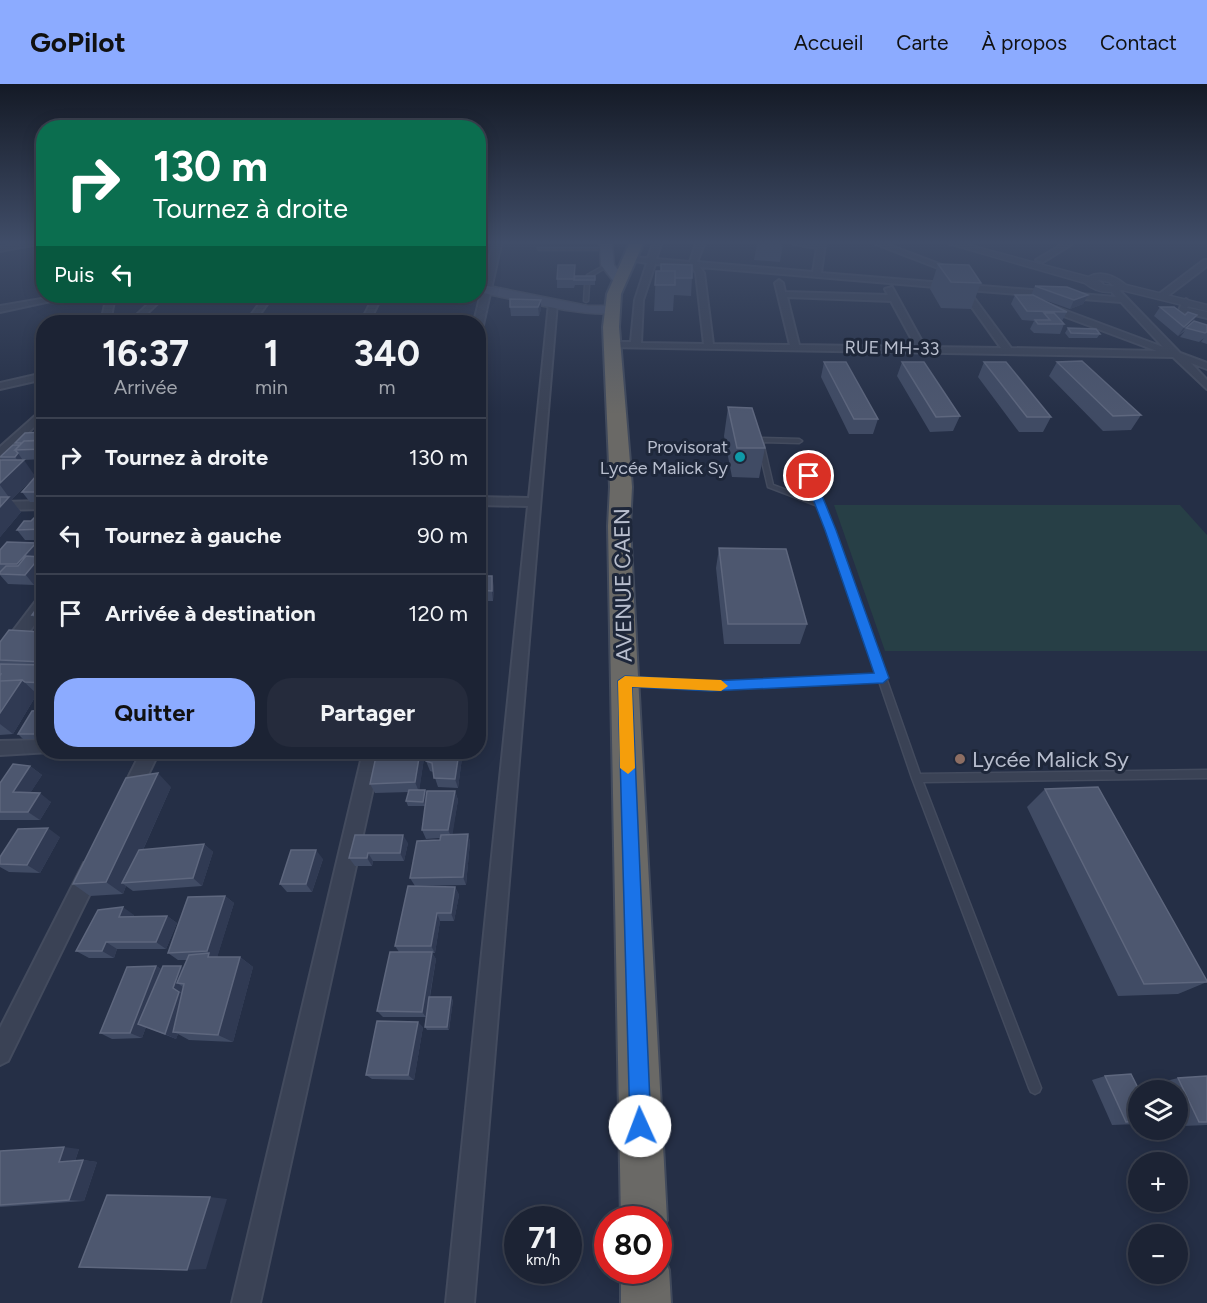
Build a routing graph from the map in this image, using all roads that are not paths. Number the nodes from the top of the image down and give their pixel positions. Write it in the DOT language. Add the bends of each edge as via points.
graph roads {
  1 [pos="542,301"];
  2 [pos="562,301"];
  3 [pos="597,301"];
  4 [pos="605,301"];
  5 [pos="639,301"];
  6 [pos="703,301"];
  7 [pos="784,301"];
  8 [pos="896,301"];
  9 [pos="972,301"];
  10 [pos="1032,301"];
  11 [pos="1125,301"];
  12 [pos="1179,301"];
  13 [pos="36,302"];
  14 [pos="153,303"];
  15 [pos="553,303"];
  16 [pos="1186,303"];
  17 [pos="1207,308"];
  18 [pos="0,309"];
  19 [pos="141,315"];
  20 [pos="1207,315"];
  21 [pos="623,345"];
  22 [pos="709,346"];
  23 [pos="795,347"];
  24 [pos="921,348"];
  25 [pos="1008,351"];
  26 [pos="1174,354"];
  27 [pos="1206,365"];
  28 [pos="36,378"];
  29 [pos="0,386"];
  30 [pos="1207,386"];
  31 [pos="36,419"];
  32 [pos="799,441"];
  33 [pos="0,454"];
  34 [pos="809,476"];
  35 [pos="486,501"];
  36 [pos="536,502"];
  37 [pos="36,505"];
  38 [pos="0,506"];
  39 [pos="821,506"];
  40 [pos="36,612"];
  41 [pos="0,659"];
  42 [pos="883,678"];
  43 [pos="625,681"];
  44 [pos="36,747"];
  45 [pos="0,748"];
  46 [pos="146,759"];
  47 [pos="370,759"];
  48 [pos="1207,774"];
  49 [pos="917,778"];
  50 [pos="119,814"];
  51 [pos="99,855"];
  52 [pos="0,1053"];
  53 [pos="1035,1088"];
  54 [pos="644,1206"];
  55 [pos="645,1284"];
  56 [pos="246,1303"];
  57 [pos="460,1303"];
  58 [pos="646,1303"];
  1 -- 15 [label="main road"];
  2 -- 15 [label="main road"];
  3 -- 15 [label="main road" via="593,310"];
  4 -- 21 [label="highway, AVENUE CAEN"];
  5 -- 21 [label="street"];
  6 -- 22 [label="street"];
  7 -- 23 [label="street"];
  8 -- 24 [label="street"];
  9 -- 25 [label="street"];
  10 -- 26 [label="street"];
  11 -- 26 [label="street"];
  12 -- 16 [label="street"];
  13 -- 18 [label="street"];
  14 -- 19 [label="street"];
  15 -- 36 [label="street"];
  16 -- 17 [label="street"];
  16 -- 20 [label="street" via="1182,309"];
  21 -- 22 [label="street, RUE MH-33"];
  21 -- 43 [label="highway, AVENUE CAEN" via="620,526"];
  22 -- 23 [label="street, RUE MH-33"];
  23 -- 24 [label="street, RUE MH-33"];
  24 -- 25 [label="street, RUE MH-33"];
  25 -- 26 [label="street, RUE MH-33"];
  26 -- 27 [label="street"];
  26 -- 30 [label="street"];
  28 -- 29 [label="street"];
  31 -- 33 [label="street"];
  32 -- 39 [label="lane" via="760,440 770,486"];
  34 -- 39 [label="lane"];
  35 -- 36 [label="street"];
  36 -- 57 [label="street"];
  37 -- 38 [label="street"];
  39 -- 42 [label="lane"];
  40 -- 41 [label="street"];
  42 -- 43 [label="lane" via="711,686"];
  42 -- 49 [label="lane"];
  43 -- 54 [label="highway, AVENUE CAEN"];
  44 -- 45 [label="street"];
  46 -- 50 [label="street"];
  47 -- 56 [label="street"];
  48 -- 49 [label="lane"];
  49 -- 53 [label="lane"];
  51 -- 52 [label="street"];
  55 -- 58 [label="highway"];
}
